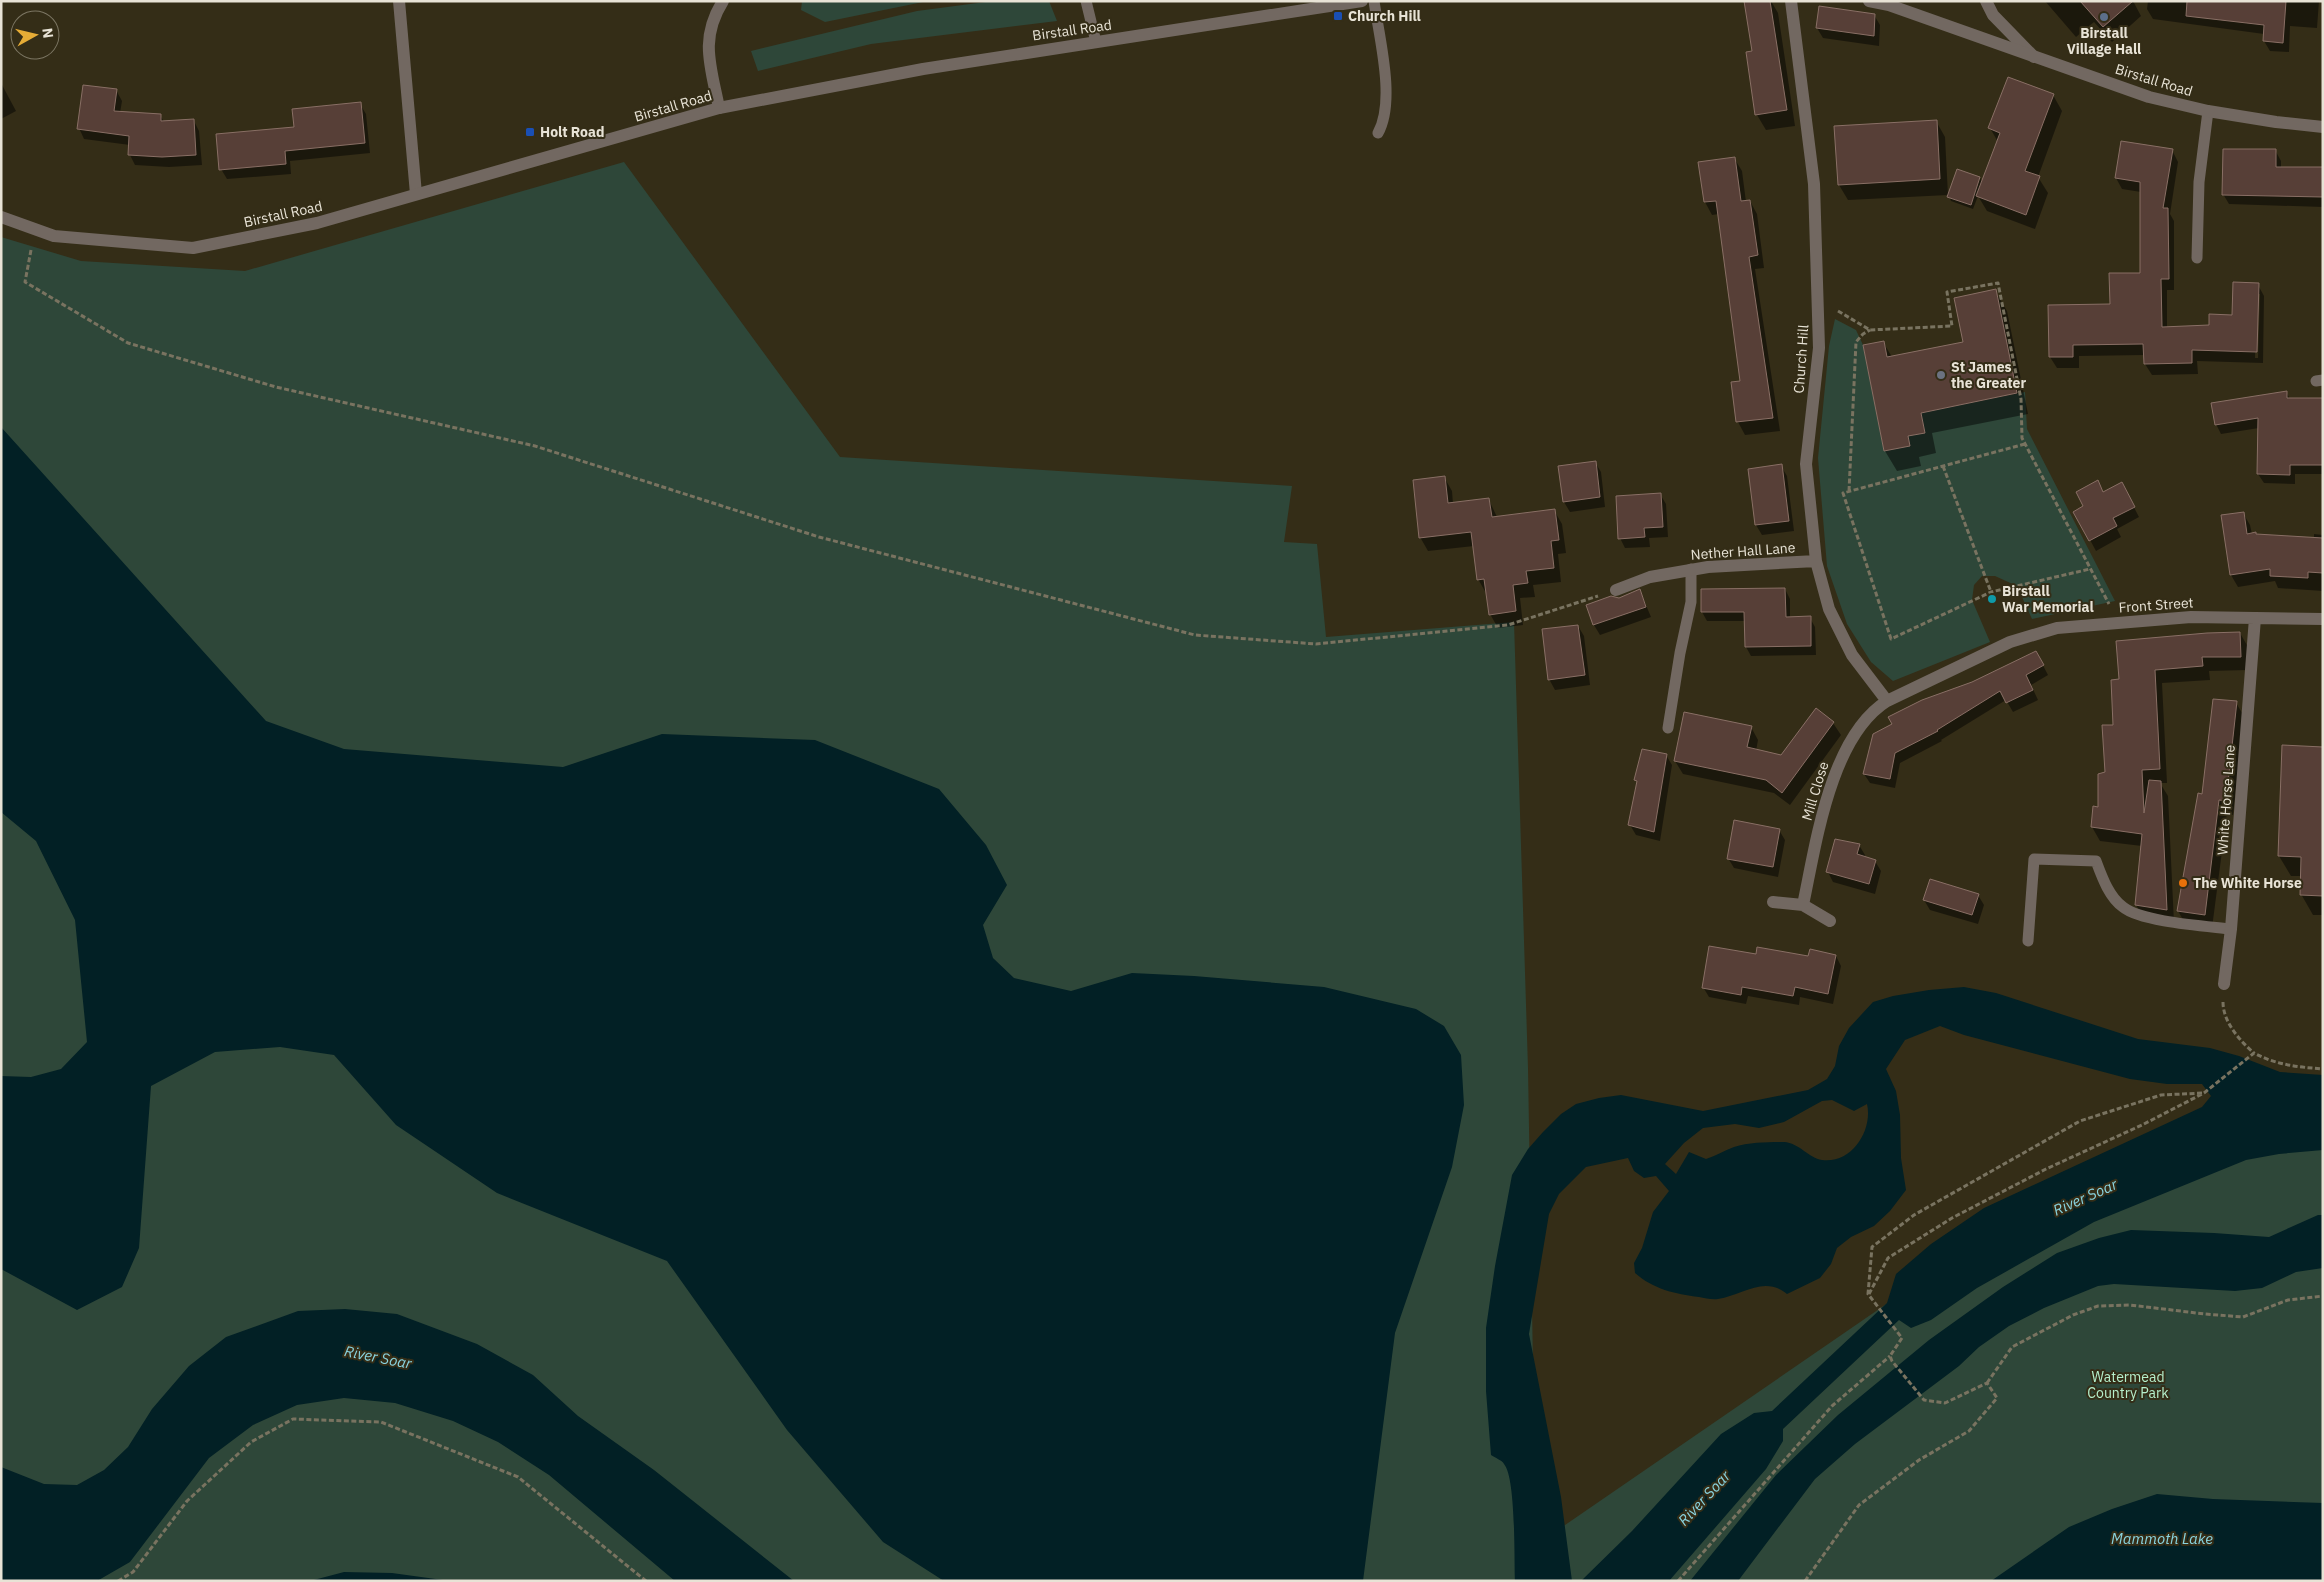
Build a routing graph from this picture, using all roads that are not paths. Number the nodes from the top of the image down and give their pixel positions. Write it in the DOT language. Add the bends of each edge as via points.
graph roads {
  1 [pos="399,1"];
  2 [pos="723,1"];
  3 [pos="1086,1"];
  4 [pos="1362,1"];
  5 [pos="1374,1"];
  6 [pos="1791,1"];
  7 [pos="1869,1"];
  8 [pos="1986,1"];
  9 [pos="1893,3"];
  10 [pos="1096,42"];
  11 [pos="2034,57"];
  12 [pos="719,108"];
  13 [pos="2208,111"];
  14 [pos="2323,127"];
  15 [pos="1378,133"];
  16 [pos="416,194"];
  17 [pos="1,217"];
  18 [pos="2197,258"];
  19 [pos="1816,561"];
  20 [pos="1691,570"];
  21 [pos="1616,590"];
  22 [pos="2255,618"];
  23 [pos="2323,619"];
  24 [pos="1886,701"];
  25 [pos="1668,728"];
  26 [pos="1773,902"];
  27 [pos="1803,905"];
  28 [pos="1830,921"];
  29 [pos="2231,929"];
  30 [pos="2028,941"];
  31 [pos="2224,984"];
  1 -- 16 [label="street"];
  2 -- 12 [label="street" via="713,17 707,40"];
  3 -- 10 [label="lane"];
  4 -- 10 [label="street, Birstall Road"];
  5 -- 15 [label="lane" via="1386,90 1383,124"];
  6 -- 19 [label="street, Church Hill" via="1814,184 1819,348 1806,464"];
  7 -- 9 [label="street, Birstall Road"];
  8 -- 11 [label="street" via="1993,15"];
  9 -- 11 [label="street, Birstall Road"];
  10 -- 12 [label="street, Birstall Road" via="923,69"];
  11 -- 13 [label="street, Birstall Road" via="2150,97"];
  12 -- 16 [label="street, Birstall Road"];
  13 -- 14 [label="street, Birstall Road"];
  13 -- 18 [label="lane" via="2200,182"];
  16 -- 17 [label="street, Birstall Road" via="318,224 193,248 54,236"];
  19 -- 20 [label="street, Nether Hall Lane" via="1708,566"];
  19 -- 24 [label="street, Church Hill" via="1832,616 1852,655"];
  20 -- 21 [label="street, Nether Hall Lane" via="1650,577"];
  20 -- 25 [label="lane" via="1691,602"];
  22 -- 23 [label="street, Front Street"];
  22 -- 24 [label="street, Front Street" via="2191,617 2057,628 2010,642"];
  22 -- 29 [label="street, White Horse Lane"];
  24 -- 27 [label="street, Mill Close" via="1861,724 1842,755 1821,823"];
  26 -- 27 [label="street"];
  27 -- 28 [label="street"];
  29 -- 30 [label="lane" via="2148,918 2123,908 2106,886 2096,862 2034,859"];
  29 -- 31 [label="street, White Horse Lane"];
}
